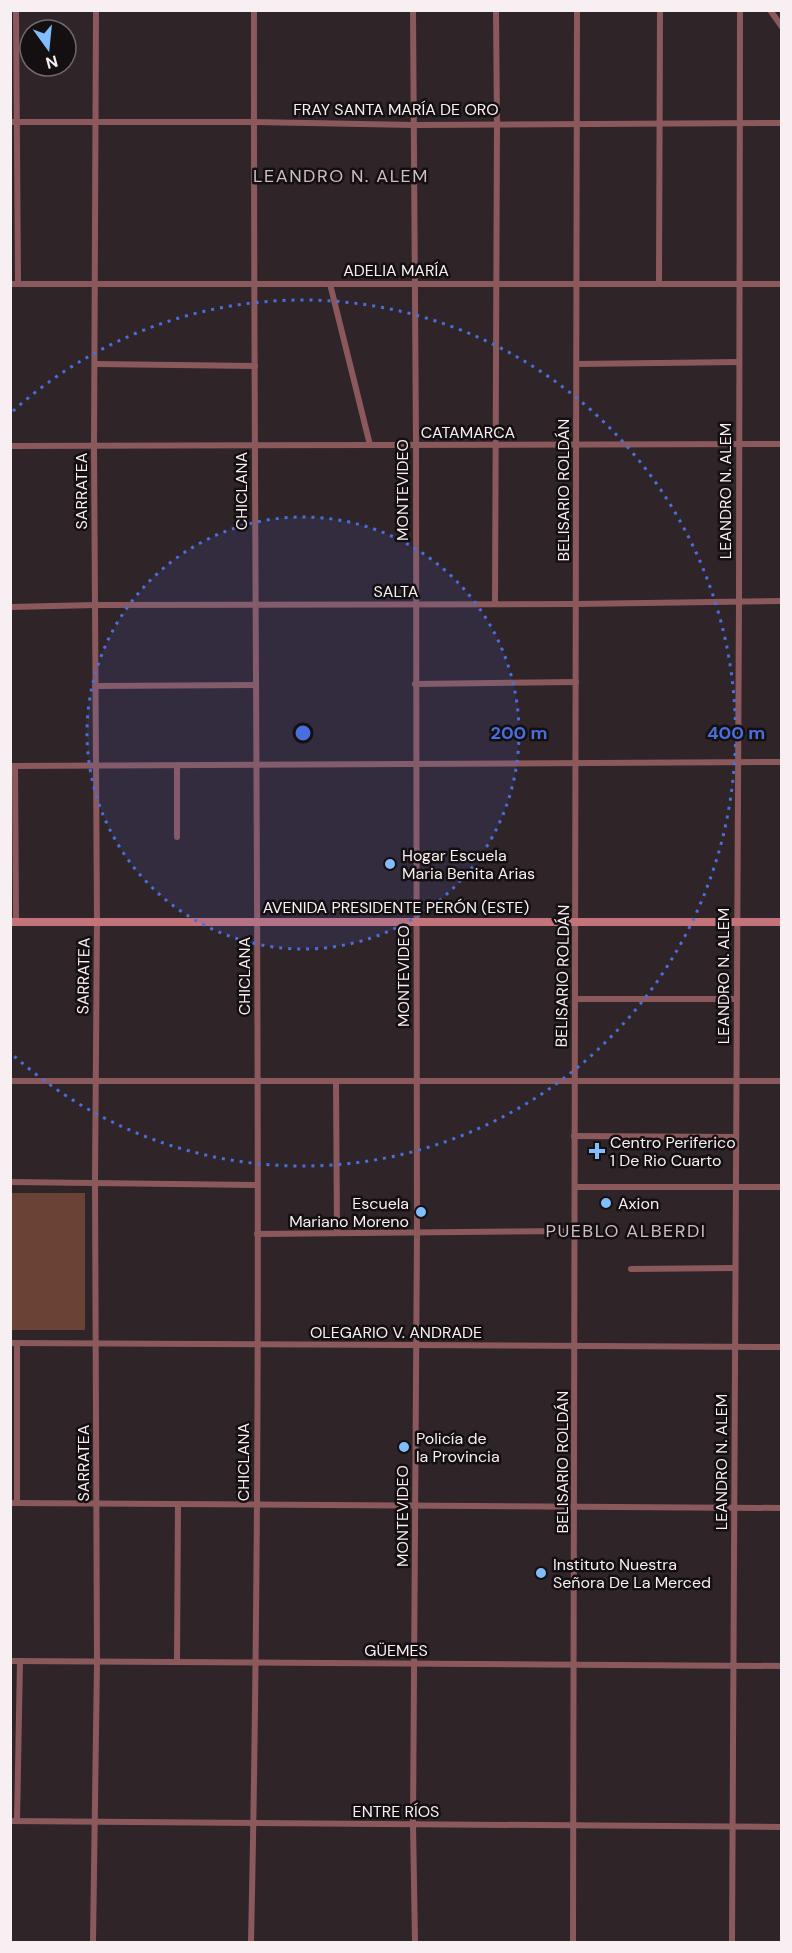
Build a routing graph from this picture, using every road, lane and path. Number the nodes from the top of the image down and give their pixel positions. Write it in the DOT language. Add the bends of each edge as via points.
graph roads {
  1 [pos="16,10"];
  2 [pos="96,10"];
  3 [pos="254,10"];
  4 [pos="413,10"];
  5 [pos="496,10"];
  6 [pos="577,10"];
  7 [pos="660,10"];
  8 [pos="740,10"];
  9 [pos="770,10"];
  10 [pos="782,27"];
  11 [pos="14,122"];
  12 [pos="95,122"];
  13 [pos="254,122"];
  14 [pos="659,122"];
  15 [pos="739,122"];
  16 [pos="497,123"];
  17 [pos="577,123"];
  18 [pos="782,123"];
  19 [pos="414,125"];
  20 [pos="497,282"];
  21 [pos="659,283"];
  22 [pos="14,284"];
  23 [pos="95,284"];
  24 [pos="255,284"];
  25 [pos="330,284"];
  26 [pos="415,284"];
  27 [pos="578,284"];
  28 [pos="739,284"];
  29 [pos="782,284"];
  30 [pos="739,362"];
  31 [pos="94,364"];
  32 [pos="577,364"];
  33 [pos="255,366"];
  34 [pos="738,444"];
  35 [pos="782,444"];
  36 [pos="370,445"];
  37 [pos="416,445"];
  38 [pos="495,445"];
  39 [pos="576,445"];
  40 [pos="10,446"];
  41 [pos="255,446"];
  42 [pos="94,447"];
  43 [pos="739,601"];
  44 [pos="782,601"];
  45 [pos="255,604"];
  46 [pos="415,604"];
  47 [pos="495,604"];
  48 [pos="576,604"];
  49 [pos="95,605"];
  50 [pos="10,607"];
  51 [pos="576,682"];
  52 [pos="415,684"];
  53 [pos="256,685"];
  54 [pos="95,686"];
  55 [pos="782,762"];
  56 [pos="576,763"];
  57 [pos="738,763"];
  58 [pos="415,764"];
  59 [pos="177,765"];
  60 [pos="256,765"];
  61 [pos="13,766"];
  62 [pos="95,766"];
  63 [pos="177,837"];
  64 [pos="97,921"];
  65 [pos="576,921"];
  66 [pos="14,922"];
  67 [pos="416,922"];
  68 [pos="737,922"];
  69 [pos="782,922"];
  70 [pos="258,923"];
  71 [pos="575,999"];
  72 [pos="737,999"];
  73 [pos="10,1081"];
  74 [pos="95,1081"];
  75 [pos="256,1081"];
  76 [pos="336,1081"];
  77 [pos="416,1081"];
  78 [pos="574,1081"];
  79 [pos="736,1081"];
  80 [pos="782,1081"];
  81 [pos="574,1136"];
  82 [pos="736,1137"];
  83 [pos="10,1182"];
  84 [pos="95,1182"];
  85 [pos="257,1185"];
  86 [pos="574,1187"];
  87 [pos="736,1187"];
  88 [pos="782,1187"];
  89 [pos="574,1231"];
  90 [pos="417,1232"];
  91 [pos="337,1233"];
  92 [pos="257,1234"];
  93 [pos="735,1268"];
  94 [pos="631,1269"];
  95 [pos="96,1342"];
  96 [pos="14,1343"];
  97 [pos="257,1345"];
  98 [pos="416,1346"];
  99 [pos="575,1347"];
  100 [pos="782,1347"];
  101 [pos="734,1348"];
  102 [pos="14,1503"];
  103 [pos="96,1503"];
  104 [pos="178,1504"];
  105 [pos="257,1504"];
  106 [pos="415,1505"];
  107 [pos="575,1506"];
  108 [pos="734,1507"];
  109 [pos="782,1508"];
  110 [pos="10,1661"];
  111 [pos="20,1661"];
  112 [pos="98,1662"];
  113 [pos="177,1662"];
  114 [pos="255,1663"];
  115 [pos="415,1664"];
  116 [pos="575,1666"];
  117 [pos="733,1666"];
  118 [pos="782,1666"];
  119 [pos="14,1821"];
  120 [pos="94,1822"];
  121 [pos="253,1823"];
  122 [pos="413,1824"];
  123 [pos="573,1826"];
  124 [pos="732,1827"];
  125 [pos="782,1827"];
  126 [pos="93,1942"];
  127 [pos="251,1942"];
  128 [pos="414,1942"];
  129 [pos="573,1942"];
  130 [pos="732,1942"];
  1 -- 11 [label="street"];
  2 -- 12 [label="street, SARRATEA"];
  3 -- 13 [label="street, CHICLANA"];
  4 -- 19 [label="street, MONTEVIDEO"];
  5 -- 16 [label="street"];
  6 -- 17 [label="street, BELISARIO ROLDÁN"];
  7 -- 14 [label="street"];
  8 -- 15 [label="street, LEANDRO N. ALEM"];
  9 -- 10 [label="street"];
  11 -- 12 [label="street, FRAY SANTA MARÍA DE ORO"];
  11 -- 22 [label="street"];
  12 -- 13 [label="street, FRAY SANTA MARÍA DE ORO"];
  12 -- 23 [label="street, SARRATEA"];
  13 -- 19 [label="street, FRAY SANTA MARÍA DE ORO"];
  13 -- 24 [label="street, CHICLANA"];
  14 -- 15 [label="street, FRAY SANTA MARÍA DE ORO"];
  14 -- 17 [label="street, FRAY SANTA MARÍA DE ORO"];
  14 -- 21 [label="street"];
  15 -- 18 [label="street, FRAY SANTA MARÍA DE ORO"];
  15 -- 28 [label="street, LEANDRO N. ALEM"];
  16 -- 17 [label="street, FRAY SANTA MARÍA DE ORO"];
  16 -- 19 [label="street, FRAY SANTA MARÍA DE ORO"];
  16 -- 20 [label="street"];
  17 -- 27 [label="street, BELISARIO ROLDÁN"];
  19 -- 26 [label="street, MONTEVIDEO"];
  20 -- 26 [label="street, ADELIA MARÍA"];
  20 -- 27 [label="street, ADELIA MARÍA"];
  20 -- 38 [label="street"];
  21 -- 27 [label="street, ADELIA MARÍA"];
  21 -- 28 [label="street, ADELIA MARÍA"];
  22 -- 23 [label="street, ADELIA MARÍA"];
  23 -- 24 [label="street, ADELIA MARÍA"];
  23 -- 31 [label="street, SARRATEA"];
  24 -- 25 [label="street, ADELIA MARÍA"];
  24 -- 33 [label="street, CHICLANA"];
  25 -- 26 [label="street, ADELIA MARÍA"];
  25 -- 36 [label="street"];
  26 -- 37 [label="street, MONTEVIDEO"];
  27 -- 32 [label="street, BELISARIO ROLDÁN"];
  28 -- 29 [label="street, ADELIA MARÍA"];
  28 -- 30 [label="street, LEANDRO N. ALEM"];
  30 -- 32 [label="street"];
  30 -- 34 [label="street, LEANDRO N. ALEM"];
  31 -- 33 [label="street"];
  31 -- 42 [label="street, SARRATEA"];
  32 -- 39 [label="street, BELISARIO ROLDÁN"];
  33 -- 41 [label="street, CHICLANA"];
  34 -- 35 [label="street, CATAMARCA"];
  34 -- 39 [label="street, CATAMARCA"];
  34 -- 43 [label="street, LEANDRO N. ALEM"];
  36 -- 37 [label="street, CATAMARCA"];
  36 -- 41 [label="street, CATAMARCA"];
  37 -- 38 [label="street, CATAMARCA"];
  37 -- 46 [label="street, MONTEVIDEO"];
  38 -- 39 [label="street, CATAMARCA"];
  38 -- 47 [label="street"];
  39 -- 48 [label="street, BELISARIO ROLDÁN"];
  40 -- 42 [label="street, CATAMARCA"];
  41 -- 42 [label="street, CATAMARCA"];
  41 -- 45 [label="street, CHICLANA"];
  42 -- 49 [label="street, SARRATEA"];
  43 -- 44 [label="street, SALTA"];
  43 -- 48 [label="street, SALTA"];
  43 -- 57 [label="street, LEANDRO N. ALEM"];
  45 -- 46 [label="street, SALTA"];
  45 -- 49 [label="street, SALTA"];
  45 -- 53 [label="street, CHICLANA"];
  46 -- 47 [label="street, SALTA"];
  46 -- 52 [label="street, MONTEVIDEO"];
  47 -- 48 [label="street, SALTA"];
  48 -- 51 [label="street, BELISARIO ROLDÁN"];
  49 -- 50 [label="street, SALTA"];
  49 -- 54 [label="street, SARRATEA"];
  51 -- 52 [label="street"];
  51 -- 56 [label="street, BELISARIO ROLDÁN"];
  52 -- 58 [label="street, MONTEVIDEO"];
  53 -- 54 [label="street"];
  53 -- 60 [label="street, CHICLANA"];
  54 -- 62 [label="street, SARRATEA"];
  55 -- 57 [label="street"];
  56 -- 57 [label="street"];
  56 -- 58 [label="street"];
  56 -- 65 [label="street, BELISARIO ROLDÁN"];
  57 -- 68 [label="street, LEANDRO N. ALEM"];
  58 -- 60 [label="street"];
  58 -- 67 [label="street, MONTEVIDEO"];
  59 -- 60 [label="street"];
  59 -- 62 [label="street"];
  59 -- 63 [label="street"];
  60 -- 70 [label="street, CHICLANA"];
  61 -- 62 [label="street"];
  61 -- 66 [label="street"];
  62 -- 64 [label="street, SARRATEA"];
  64 -- 66 [label="main road, AVENIDA PRESIDENTE PERÓN (ESTE)"];
  64 -- 70 [label="main road, AVENIDA PRESIDENTE PERÓN (ESTE)"];
  64 -- 74 [label="street, SARRATEA"];
  65 -- 67 [label="main road, AVENIDA PRESIDENTE PERÓN (ESTE)"];
  65 -- 68 [label="main road, AVENIDA PRESIDENTE PERÓN (ESTE)"];
  65 -- 71 [label="street, BELISARIO ROLDÁN"];
  67 -- 70 [label="main road, AVENIDA PRESIDENTE PERÓN (ESTE)"];
  67 -- 77 [label="street, MONTEVIDEO"];
  68 -- 69 [label="main road, AVENIDA PRESIDENTE PERÓN (ESTE)"];
  68 -- 72 [label="street, LEANDRO N. ALEM"];
  70 -- 75 [label="street, CHICLANA"];
  71 -- 72 [label="street"];
  71 -- 78 [label="street, BELISARIO ROLDÁN"];
  72 -- 79 [label="street, LEANDRO N. ALEM"];
  73 -- 74 [label="street"];
  74 -- 75 [label="street"];
  74 -- 84 [label="street, SARRATEA"];
  75 -- 76 [label="street"];
  75 -- 85 [label="street, CHICLANA"];
  76 -- 77 [label="street"];
  76 -- 91 [label="street"];
  77 -- 78 [label="street"];
  77 -- 90 [label="street, MONTEVIDEO"];
  78 -- 79 [label="street"];
  78 -- 81 [label="street, BELISARIO ROLDÁN"];
  79 -- 80 [label="street"];
  79 -- 82 [label="street, LEANDRO N. ALEM"];
  81 -- 82 [label="street"];
  81 -- 86 [label="street, BELISARIO ROLDÁN"];
  82 -- 87 [label="street, LEANDRO N. ALEM"];
  83 -- 84 [label="street"];
  84 -- 85 [label="street"];
  84 -- 95 [label="street, SARRATEA"];
  85 -- 92 [label="street, CHICLANA"];
  86 -- 87 [label="street"];
  86 -- 89 [label="street, BELISARIO ROLDÁN"];
  87 -- 88 [label="street"];
  87 -- 93 [label="street, LEANDRO N. ALEM"];
  89 -- 90 [label="street"];
  89 -- 99 [label="street, BELISARIO ROLDÁN"];
  90 -- 91 [label="street"];
  90 -- 98 [label="street, MONTEVIDEO"];
  91 -- 92 [label="street"];
  92 -- 97 [label="street, CHICLANA"];
  93 -- 94 [label="street"];
  93 -- 101 [label="street, LEANDRO N. ALEM"];
  95 -- 96 [label="street, OLEGARIO V. ANDRADE"];
  95 -- 97 [label="street, OLEGARIO V. ANDRADE"];
  95 -- 103 [label="street, SARRATEA"];
  96 -- 102 [label="street"];
  97 -- 98 [label="street, OLEGARIO V. ANDRADE"];
  97 -- 105 [label="street, CHICLANA"];
  98 -- 99 [label="street, OLEGARIO V. ANDRADE"];
  98 -- 106 [label="street, MONTEVIDEO"];
  99 -- 101 [label="street, OLEGARIO V. ANDRADE"];
  99 -- 107 [label="street, BELISARIO ROLDÁN"];
  100 -- 101 [label="street, OLEGARIO V. ANDRADE"];
  101 -- 108 [label="street, LEANDRO N. ALEM"];
  102 -- 103 [label="street"];
  103 -- 104 [label="street"];
  103 -- 112 [label="street, SARRATEA"];
  104 -- 105 [label="street"];
  104 -- 113 [label="street"];
  105 -- 106 [label="street"];
  105 -- 114 [label="street, CHICLANA"];
  106 -- 107 [label="street"];
  106 -- 115 [label="street, MONTEVIDEO"];
  107 -- 108 [label="street"];
  107 -- 116 [label="street, BELISARIO ROLDÁN"];
  108 -- 109 [label="street"];
  108 -- 117 [label="street, LEANDRO N. ALEM"];
  110 -- 111 [label="street, GÜEMES"];
  111 -- 112 [label="street, GÜEMES"];
  111 -- 119 [label="street"];
  112 -- 113 [label="street, GÜEMES"];
  112 -- 120 [label="street, SARRATEA"];
  113 -- 114 [label="street, GÜEMES"];
  114 -- 115 [label="street, GÜEMES"];
  114 -- 121 [label="street, CHICLANA"];
  115 -- 116 [label="street, GÜEMES"];
  115 -- 122 [label="street, MONTEVIDEO"];
  116 -- 117 [label="street, GÜEMES"];
  116 -- 123 [label="street, BELISARIO ROLDÁN"];
  117 -- 118 [label="street, GÜEMES"];
  117 -- 124 [label="street, LEANDRO N. ALEM"];
  119 -- 120 [label="street, ENTRE RÍOS"];
  120 -- 121 [label="street, ENTRE RÍOS"];
  120 -- 126 [label="street, SARRATEA"];
  121 -- 122 [label="street, ENTRE RÍOS"];
  121 -- 127 [label="street, CHICLANA"];
  122 -- 123 [label="street, ENTRE RÍOS"];
  122 -- 128 [label="street, MONTEVIDEO"];
  123 -- 124 [label="street, ENTRE RÍOS"];
  123 -- 129 [label="street, BELISARIO ROLDÁN"];
  124 -- 125 [label="street, ENTRE RÍOS"];
  124 -- 130 [label="street, LEANDRO N. ALEM"];
}
